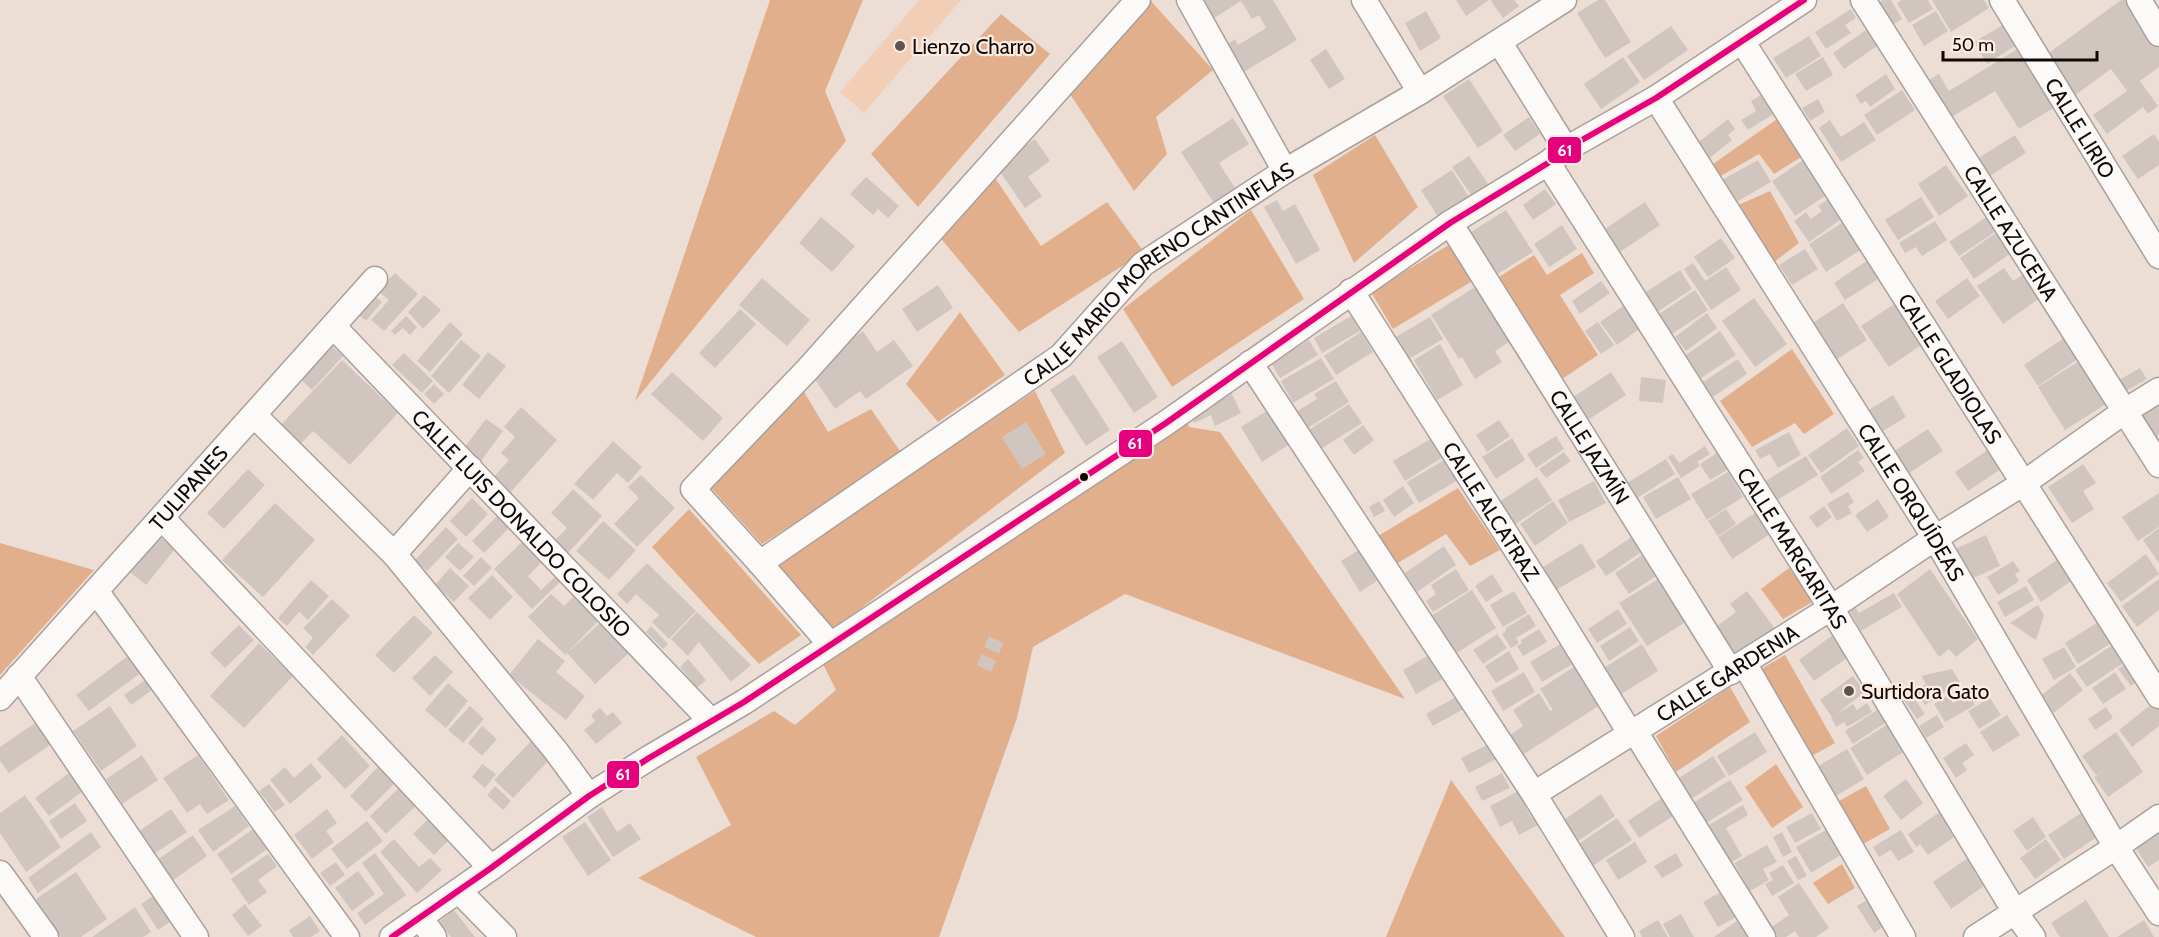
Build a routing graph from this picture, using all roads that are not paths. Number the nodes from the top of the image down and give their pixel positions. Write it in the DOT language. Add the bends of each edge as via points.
graph roads {
  1 [pos="1138,0"];
  2 [pos="1189,0"];
  3 [pos="1364,0"];
  4 [pos="1564,0"];
  5 [pos="1804,0"];
  6 [pos="1863,0"];
  7 [pos="2002,0"];
  8 [pos="2139,0"];
  9 [pos="2159,34"];
  10 [pos="1742,41"];
  11 [pos="1500,43"];
  12 [pos="1420,92"];
  13 [pos="1656,98"];
  14 [pos="1557,156"];
  15 [pos="1285,171"];
  16 [pos="1450,222"];
  17 [pos="2159,256"];
  18 [pos="375,279"];
  19 [pos="1351,291"];
  20 [pos="333,326"];
  21 [pos="1250,363"];
  22 [pos="2159,390"];
  23 [pos="2125,411"];
  24 [pos="254,415"];
  25 [pos="2159,465"];
  26 [pos="470,468"];
  27 [pos="2024,483"];
  28 [pos="162,518"];
  29 [pos="1935,538"];
  30 [pos="394,554"];
  31 [pos="760,563"];
  32 [pos="96,591"];
  33 [pos="1831,608"];
  34 [pos="830,644"];
  35 [pos="1738,667"];
  36 [pos="19,676"];
  37 [pos="2159,696"];
  38 [pos="0,698"];
  39 [pos="711,721"];
  40 [pos="1632,732"];
  41 [pos="1533,794"];
  42 [pos="589,796"];
  43 [pos="2159,818"];
  44 [pos="2116,847"];
  45 [pos="491,868"];
  46 [pos="0,873"];
  47 [pos="459,891"];
  48 [pos="2015,912"];
  49 [pos="2159,913"];
  50 [pos="420,917"];
  51 [pos="46,937"];
  52 [pos="196,937"];
  53 [pos="347,937"];
  54 [pos="392,937"];
  55 [pos="434,937"];
  56 [pos="504,937"];
  57 [pos="1622,937"];
  58 [pos="1763,937"];
  59 [pos="1903,937"];
  60 [pos="1976,937"];
  61 [pos="2033,937"];
  1 -- 31 [label="street" via="808,369 693,489"];
  2 -- 15 [label="street"];
  3 -- 12 [label="street"];
  4 -- 11 [label="street, CALLE MARIO MORENO CANTINFLAS"];
  5 -- 10 [label="street"];
  6 -- 23 [label="street, CALLE AZUCENA"];
  7 -- 17 [label="street, CALLE LIRIO"];
  8 -- 9 [label="street"];
  10 -- 13 [label="street"];
  10 -- 27 [label="street, CALLE GLADIOLAS"];
  11 -- 12 [label="street, CALLE MARIO MORENO CANTINFLAS"];
  11 -- 14 [label="street, CALLE MARGARITAS"];
  12 -- 15 [label="street, CALLE MARIO MORENO CANTINFLAS"];
  13 -- 14 [label="street"];
  13 -- 29 [label="street, CALLE ORQUÍDEAS"];
  14 -- 16 [label="street"];
  14 -- 33 [label="street, CALLE MARGARITAS"];
  15 -- 31 [label="street, CALLE MARIO MORENO CANTINFLAS" via="1143,264 1061,356"];
  16 -- 19 [label="street"];
  16 -- 35 [label="street, CALLE JAZMÍN"];
  18 -- 20 [label="street, TULIPANES"];
  19 -- 21 [label="street"];
  19 -- 40 [label="street, CALLE ALCATRAZ"];
  20 -- 24 [label="street, TULIPANES"];
  20 -- 26 [label="street, CALLE LUIS DONALDO COLOSIO"];
  21 -- 34 [label="street" via="1166,423"];
  21 -- 41 [label="street"];
  22 -- 23 [label="street, CALLE GARDENIA"];
  23 -- 25 [label="street, CALLE AZUCENA"];
  23 -- 27 [label="street, CALLE GARDENIA"];
  24 -- 28 [label="street, TULIPANES"];
  24 -- 30 [label="street"];
  26 -- 30 [label="street"];
  26 -- 39 [label="street, CALLE LUIS DONALDO COLOSIO"];
  27 -- 29 [label="street, CALLE GARDENIA"];
  27 -- 37 [label="street, CALLE GLADIOLAS"];
  28 -- 32 [label="street, TULIPANES"];
  28 -- 45 [label="street"];
  29 -- 33 [label="street, CALLE GARDENIA"];
  29 -- 44 [label="street, CALLE ORQUÍDEAS"];
  30 -- 42 [label="street"];
  31 -- 34 [label="street"];
  32 -- 36 [label="street, TULIPANES"];
  32 -- 53 [label="street"];
  33 -- 35 [label="street, CALLE GARDENIA"];
  33 -- 48 [label="street, CALLE MARGARITAS"];
  34 -- 39 [label="street"];
  35 -- 40 [label="street, CALLE GARDENIA"];
  35 -- 59 [label="street, CALLE JAZMÍN"];
  36 -- 38 [label="street, TULIPANES"];
  36 -- 52 [label="street"];
  39 -- 42 [label="street"];
  40 -- 41 [label="street, CALLE GARDENIA"];
  40 -- 58 [label="street, CALLE ALCATRAZ"];
  41 -- 57 [label="street"];
  42 -- 45 [label="street"];
  43 -- 44 [label="street"];
  44 -- 48 [label="street"];
  44 -- 49 [label="street, CALLE ORQUÍDEAS"];
  45 -- 47 [label="street"];
  46 -- 51 [label="street"];
  47 -- 50 [label="street"];
  47 -- 56 [label="street"];
  48 -- 60 [label="street"];
  48 -- 61 [label="street, CALLE MARGARITAS"];
  50 -- 54 [label="street"];
  50 -- 55 [label="street"];
}
